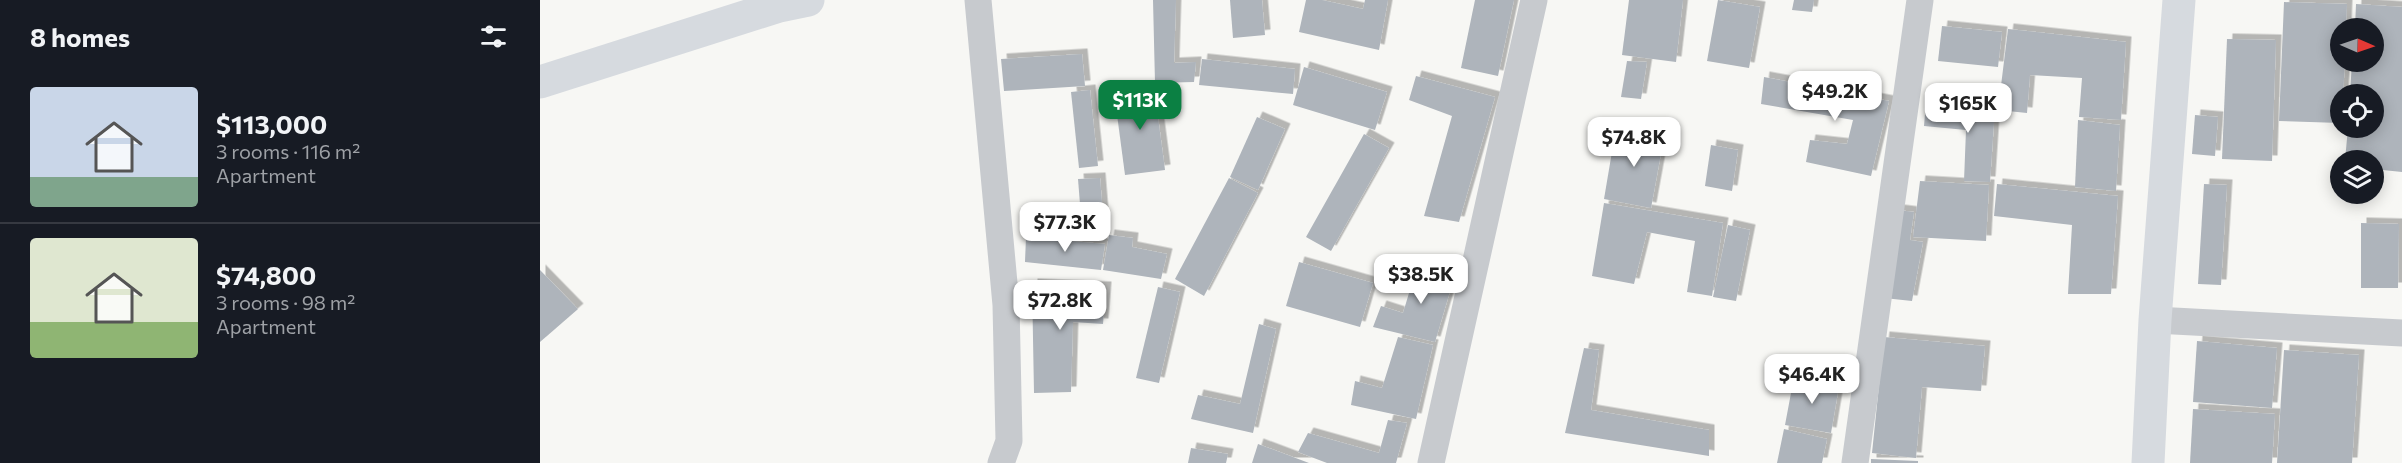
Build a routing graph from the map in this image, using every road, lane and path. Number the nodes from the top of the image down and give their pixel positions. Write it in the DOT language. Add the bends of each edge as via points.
graph roads {
  1 [pos="978,0"];
  2 [pos="1534,0"];
  3 [pos="1920,0"];
  4 [pos="2179,0"];
  5 [pos="789,2"];
  6 [pos="540,82"];
  7 [pos="2155,320"];
  8 [pos="2402,333"];
  9 [pos="1001,463"];
  10 [pos="1431,463"];
  11 [pos="1855,463"];
  12 [pos="2148,463"];
  1 -- 9 [label="street" via="1006,305 1009,441"];
  2 -- 10 [label="street"];
  3 -- 11 [label="street"];
  4 -- 7 [label="street"];
  5 -- 6 [label="street"];
  7 -- 8 [label="street"];
  7 -- 12 [label="street"];
}
